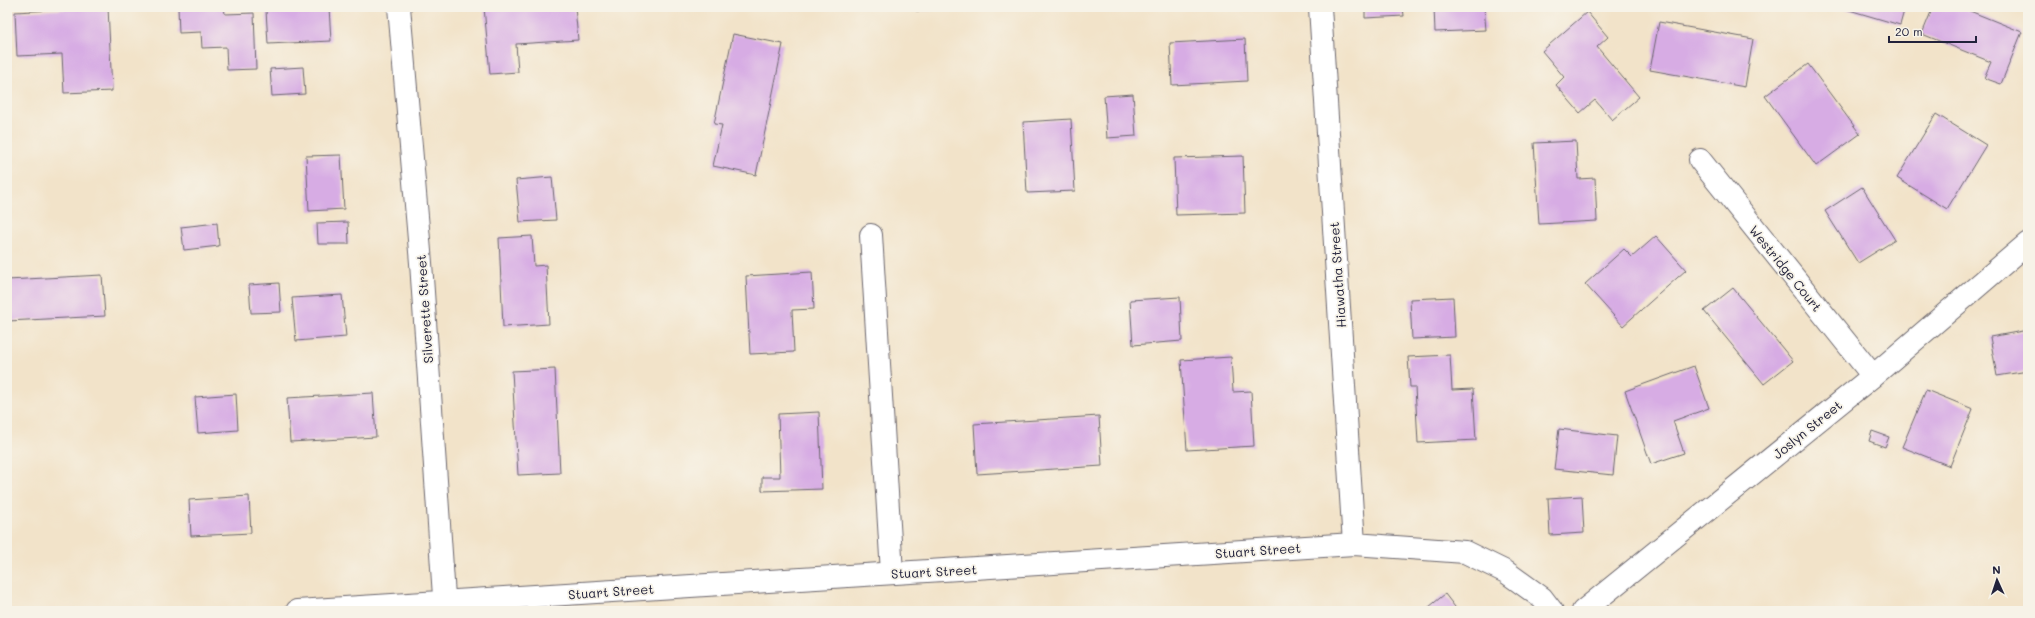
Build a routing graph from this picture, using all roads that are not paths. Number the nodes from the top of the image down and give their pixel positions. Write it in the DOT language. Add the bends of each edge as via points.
graph roads {
  1 [pos="399,7"];
  2 [pos="1320,7"];
  3 [pos="1700,160"];
  4 [pos="871,235"];
  5 [pos="2028,243"];
  6 [pos="1873,376"];
  7 [pos="1354,544"];
  8 [pos="892,573"];
  9 [pos="445,606"];
  10 [pos="297,611"];
  11 [pos="1552,611"];
  12 [pos="1583,611"];
  1 -- 9 [label="street, Silverette Street" via="422,263"];
  2 -- 7 [label="street, Hiawatha Street"];
  3 -- 6 [label="street, Westridge Court"];
  4 -- 8 [label="street"];
  5 -- 6 [label="street, Joslyn Street"];
  6 -- 12 [label="street, Joslyn Street"];
  7 -- 8 [label="street, Stuart Street"];
  7 -- 11 [label="street, Stuart Street" via="1465,552 1506,572 1542,598"];
  8 -- 9 [label="street, Stuart Street"];
  9 -- 10 [label="street, Stuart Street"];
}
